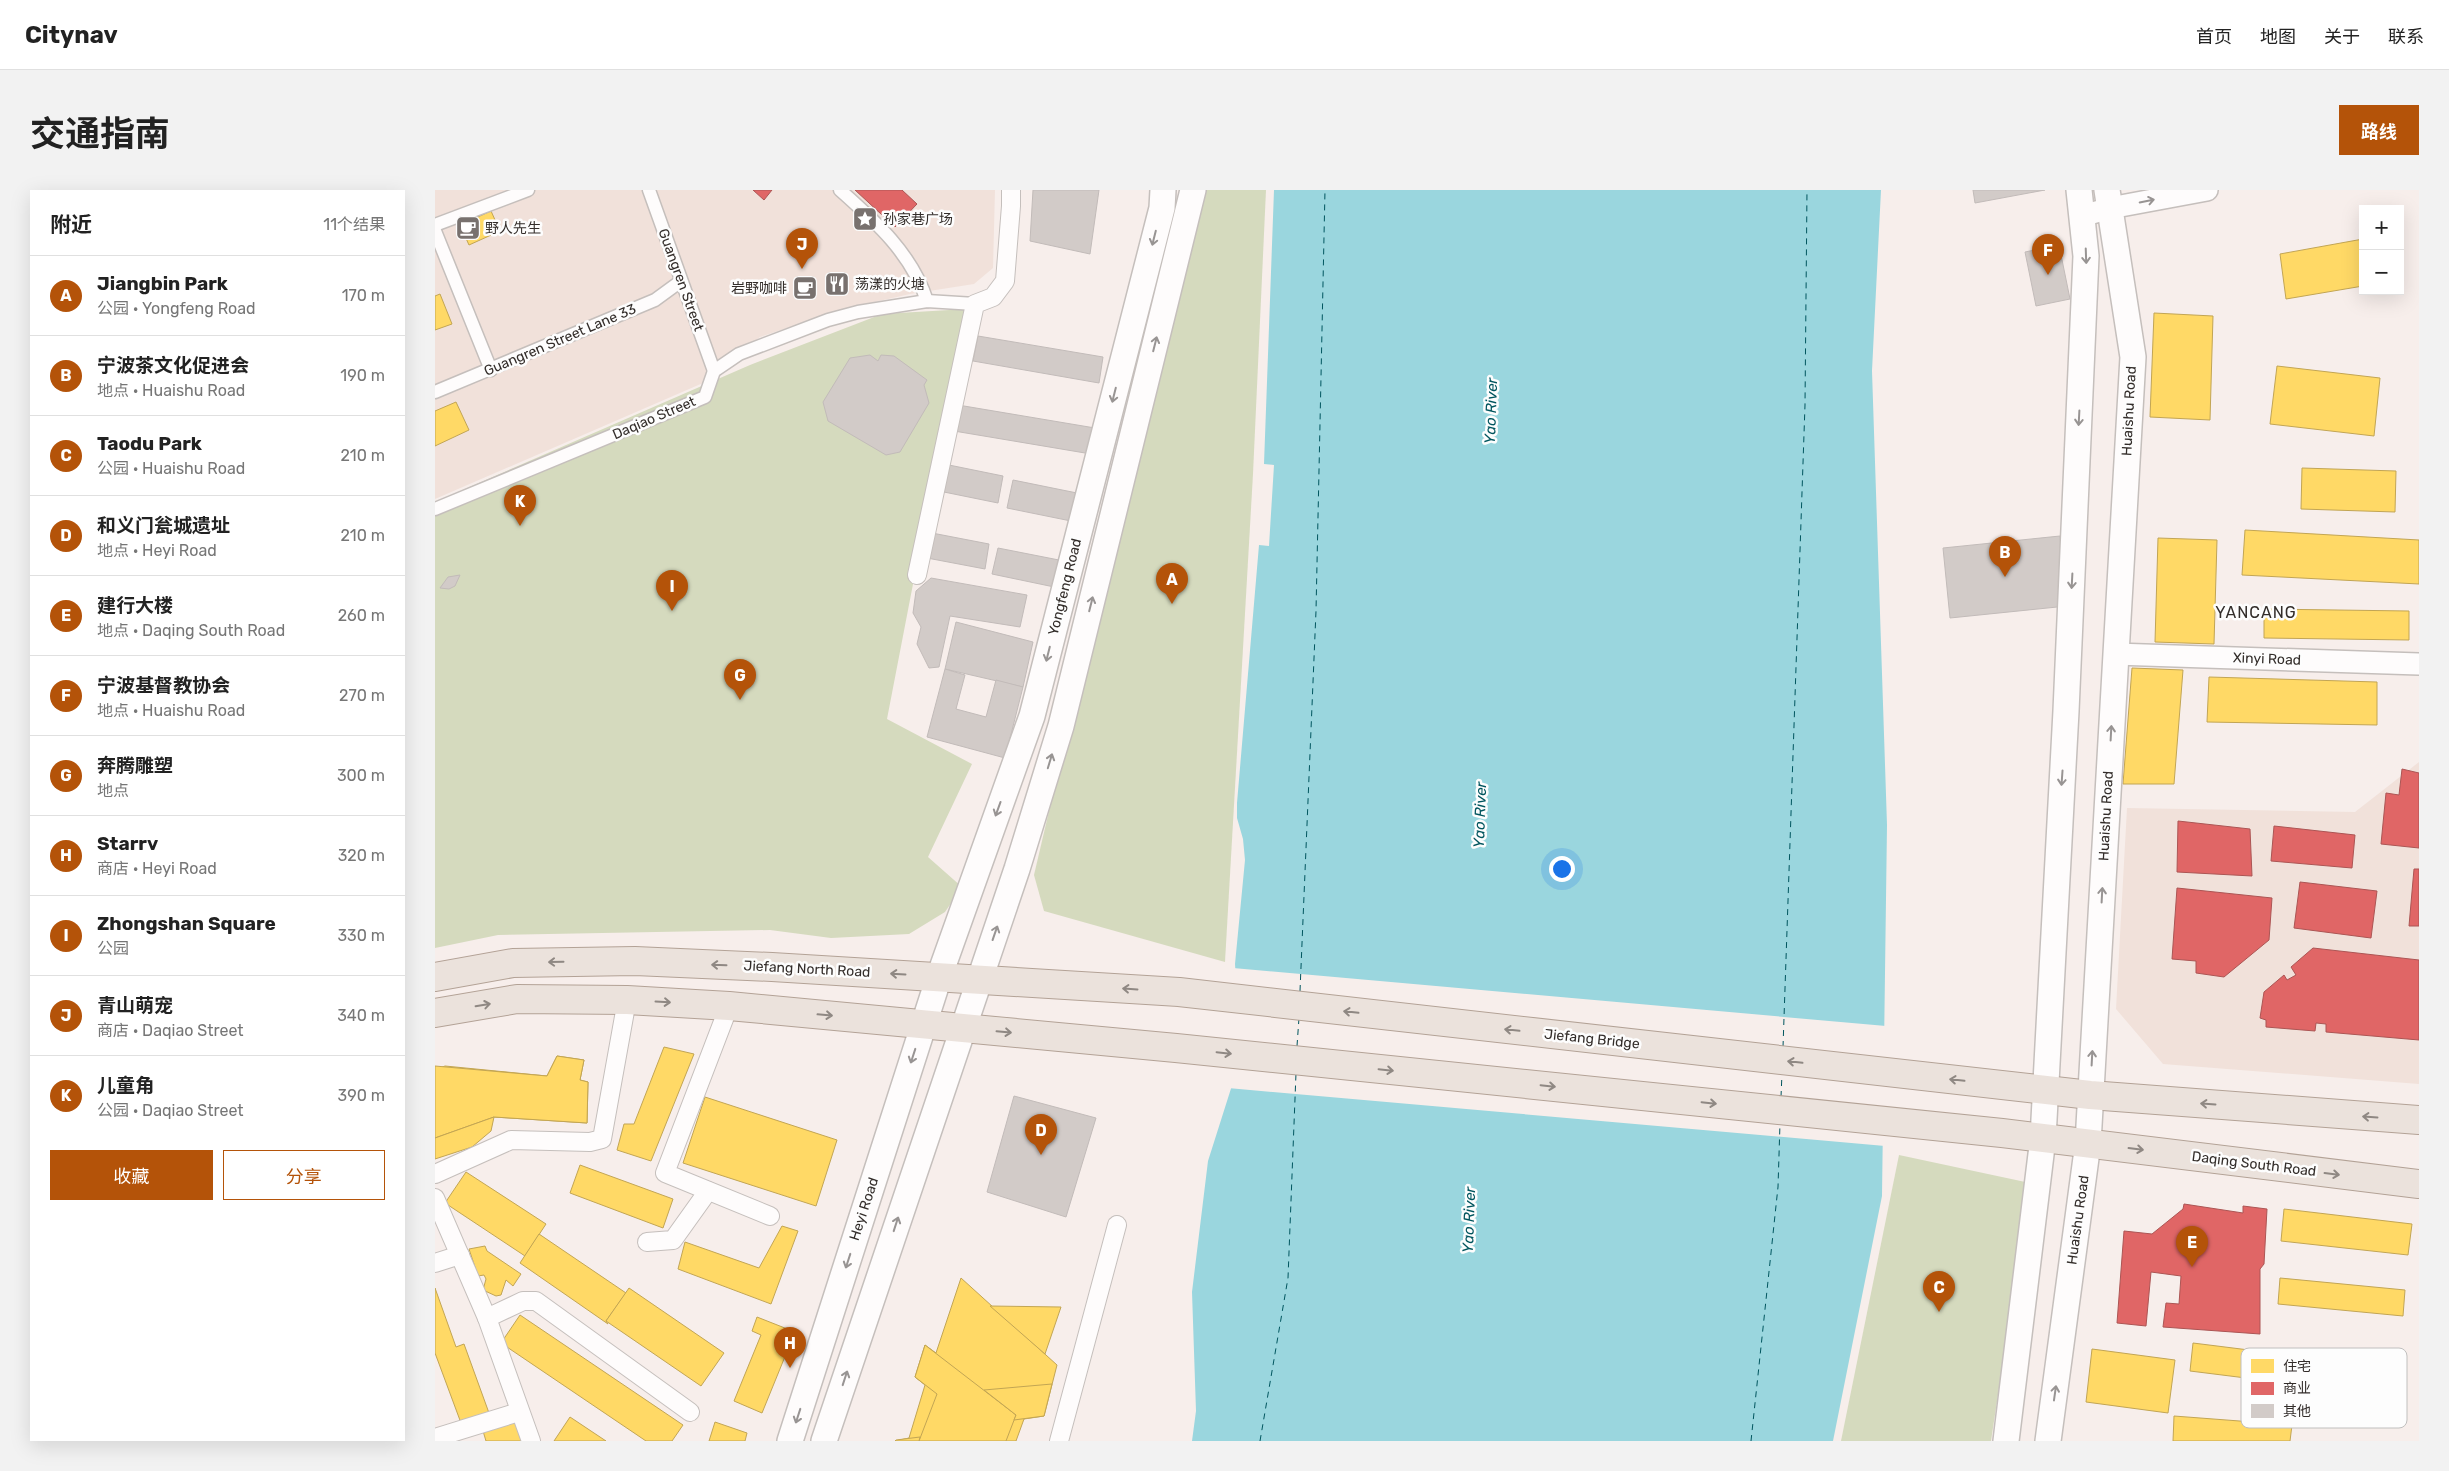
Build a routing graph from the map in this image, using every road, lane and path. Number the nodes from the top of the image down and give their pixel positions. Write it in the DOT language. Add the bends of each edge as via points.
graph roads {
  1 [pos="528,190"];
  2 [pos="649,190"];
  3 [pos="840,190"];
  4 [pos="1011,190"];
  5 [pos="1163,190"];
  6 [pos="1193,190"];
  7 [pos="2079,190"];
  8 [pos="2207,190"];
  9 [pos="2108,199"];
  10 [pos="2082,216"];
  11 [pos="435,225"];
  12 [pos="435,230"];
  13 [pos="681,281"];
  14 [pos="927,301"];
  15 [pos="975,304"];
  16 [pos="491,370"];
  17 [pos="713,370"];
  18 [pos="435,392"];
  19 [pos="435,509"];
  20 [pos="917,575"];
  21 [pos="2115,654"];
  22 [pos="2419,664"];
  23 [pos="939,976"];
  24 [pos="435,978"];
  25 [pos="979,979"];
  26 [pos="1179,992"];
  27 [pos="627,1000"];
  28 [pos="729,1006"];
  29 [pos="435,1013"];
  30 [pos="923,1024"];
  31 [pos="962,1028"];
  32 [pos="2045,1090"];
  33 [pos="2090,1095"];
  34 [pos="2419,1120"];
  35 [pos="2043,1138"];
  36 [pos="2088,1143"];
  37 [pos="435,1174"];
  38 [pos="2419,1184"];
  39 [pos="708,1191"];
  40 [pos="435,1198"];
  41 [pos="770,1216"];
  42 [pos="1117,1225"];
  43 [pos="647,1242"];
  44 [pos="460,1255"];
  45 [pos="435,1263"];
  46 [pos="487,1318"];
  47 [pos="519,1412"];
  48 [pos="690,1412"];
  49 [pos="458,1436"];
  50 [pos="435,1438"];
  51 [pos="531,1441"];
  52 [pos="790,1441"];
  53 [pos="824,1441"];
  54 [pos="1059,1441"];
  55 [pos="2006,1441"];
  56 [pos="2048,1441"];
  1 -- 11 [label="street"];
  2 -- 13 [label="street, Guangren Street"];
  3 -- 14 [label="street" via="894,241 914,270"];
  4 -- 15 [label="street" via="1005,281 993,296"];
  5 -- 23 [label="main road, Yongfeng Road, one-way" via="1162,208 1032,716"];
  25 -- 6 [label="main road, one-way" via="1061,726"];
  7 -- 10 [label="main road"];
  9 -- 8 [label="street, one-way"];
  9 -- 10 [label="street"];
  9 -- 21 [label="main road, Huaishu Road" via="2133,357"];
  10 -- 32 [label="main road, one-way" via="2086,266"];
  12 -- 16 [label="street"];
  13 -- 16 [label="street, Guangren Street Lane 33" via="655,300"];
  13 -- 17 [label="street, Guangren Street"];
  14 -- 15 [label="street"];
  14 -- 17 [label="street" via="828,320 739,354"];
  15 -- 20 [label="street"];
  16 -- 18 [label="street, Guangren Street Lane 33"];
  17 -- 19 [label="street, Daqiao Street" via="705,397"];
  21 -- 22 [label="street, Xinyi Road"];
  33 -- 21 [label="main road, Huaishu Road, one-way"];
  23 -- 24 [label="main road, Jiefang North Road, one-way" via="635,961 513,963"];
  23 -- 25 [label="main road, Jiefang North Road"];
  23 -- 30 [label="main road, Heyi Road"];
  26 -- 25 [label="main road, Jiefang North Road, one-way"];
  25 -- 31 [label="main road"];
  32 -- 26 [label="main road, Jiefang Bridge, one-way"];
  27 -- 28 [label="main road, one-way"];
  29 -- 27 [label="main road, one-way" via="517,999"];
  27 -- 37 [label="street" via="602,1139 590,1142 511,1140"];
  28 -- 30 [label="main road, one-way"];
  28 -- 39 [label="street" via="665,1173"];
  30 -- 31 [label="main road"];
  30 -- 52 [label="main road, Heyi Road, one-way"];
  31 -- 35 [label="main road, Daqing South Road, one-way"];
  53 -- 31 [label="main road, one-way"];
  32 -- 33 [label="main road, Jiefang Bridge"];
  32 -- 35 [label="main road"];
  34 -- 33 [label="main road, one-way"];
  33 -- 36 [label="main road, Huaishu Road"];
  35 -- 36 [label="main road, Daqing South Road"];
  35 -- 55 [label="main road"];
  36 -- 38 [label="main road, Daqing South Road, one-way"];
  56 -- 36 [label="main road, Huaishu Road, one-way"];
  39 -- 41 [label="street"];
  39 -- 43 [label="street" via="673,1240"];
  40 -- 44 [label="street"];
  42 -- 54 [label="street"];
  44 -- 45 [label="street"];
  44 -- 46 [label="street"];
  46 -- 47 [label="street"];
  46 -- 48 [label="street" via="523,1301 536,1300"];
  47 -- 49 [label="street"];
  47 -- 51 [label="street"];
  49 -- 50 [label="street"];
}
